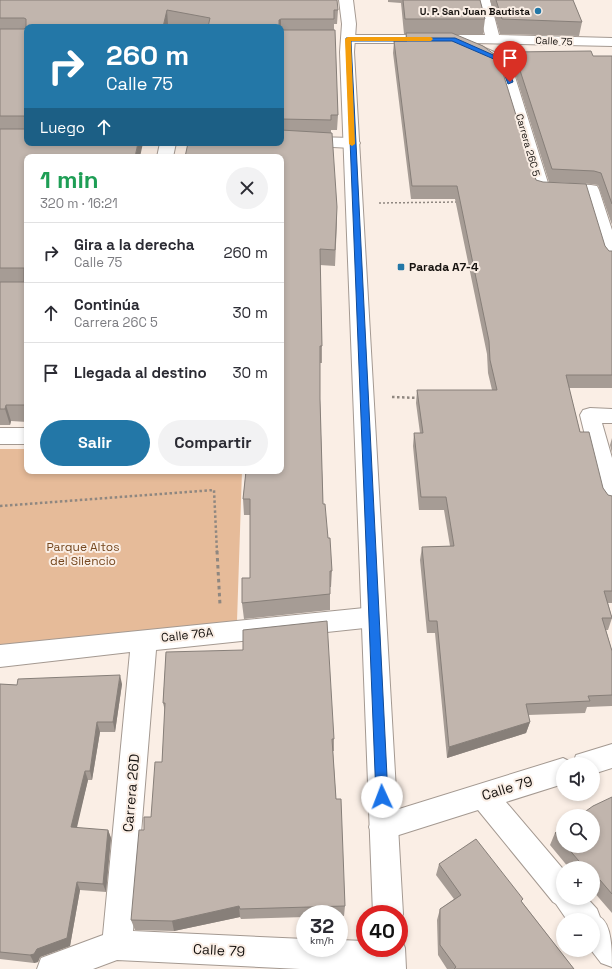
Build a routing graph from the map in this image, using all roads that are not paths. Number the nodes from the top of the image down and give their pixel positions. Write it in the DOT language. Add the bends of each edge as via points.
graph roads {
  1 [pos="346,0"];
  2 [pos="483,0"];
  3 [pos="342,39"];
  4 [pos="453,39"];
  5 [pos="493,39"];
  6 [pos="612,42"];
  7 [pos="498,59"];
  8 [pos="536,59"];
  9 [pos="284,142"];
  10 [pos="352,143"];
  11 [pos="612,258"];
  12 [pos="612,416"];
  13 [pos="0,436"];
  14 [pos="24,436"];
  15 [pos="612,500"];
  16 [pos="374,617"];
  17 [pos="144,640"];
  18 [pos="0,656"];
  19 [pos="612,756"];
  20 [pos="600,760"];
  21 [pos="556,773"];
  22 [pos="484,796"];
  23 [pos="383,827"];
  24 [pos="556,883"];
  25 [pos="387,905"];
  26 [pos="574,905"];
  27 [pos="580,913"];
  28 [pos="600,937"];
  29 [pos="117,945"];
  30 [pos="612,952"];
  31 [pos="392,961"];
  32 [pos="52,969"];
  1 -- 3 [label="street" via="349,24"];
  2 -- 5 [label="street"];
  3 -- 4 [label="street, Calle 75"];
  3 -- 10 [label="street"];
  4 -- 5 [label="street, Calle 75"];
  4 -- 7 [label="street"];
  5 -- 6 [label="street, Calle 75"];
  7 -- 8 [label="lane"];
  7 -- 11 [label="street, Carrera 26C 5" via="505,67 541,188 591,190"];
  9 -- 10 [label="street"];
  10 -- 16 [label="street"];
  12 -- 15 [label="street" via="590,414"];
  13 -- 14 [label="street"];
  16 -- 17 [label="street, Calle 76A"];
  16 -- 23 [label="street"];
  17 -- 18 [label="street, Calle 76A"];
  17 -- 29 [label="street, Carrera 26D"];
  19 -- 20 [label="street"];
  21 -- 22 [label="street, Calle 79"];
  22 -- 23 [label="street, Calle 79"];
  22 -- 24 [label="street"];
  23 -- 25 [label="street"];
  26 -- 27 [label="street"];
  28 -- 30 [label="street"];
  29 -- 31 [label="street, Calle 79"];
  29 -- 32 [label="street, Calle 79"];
}
